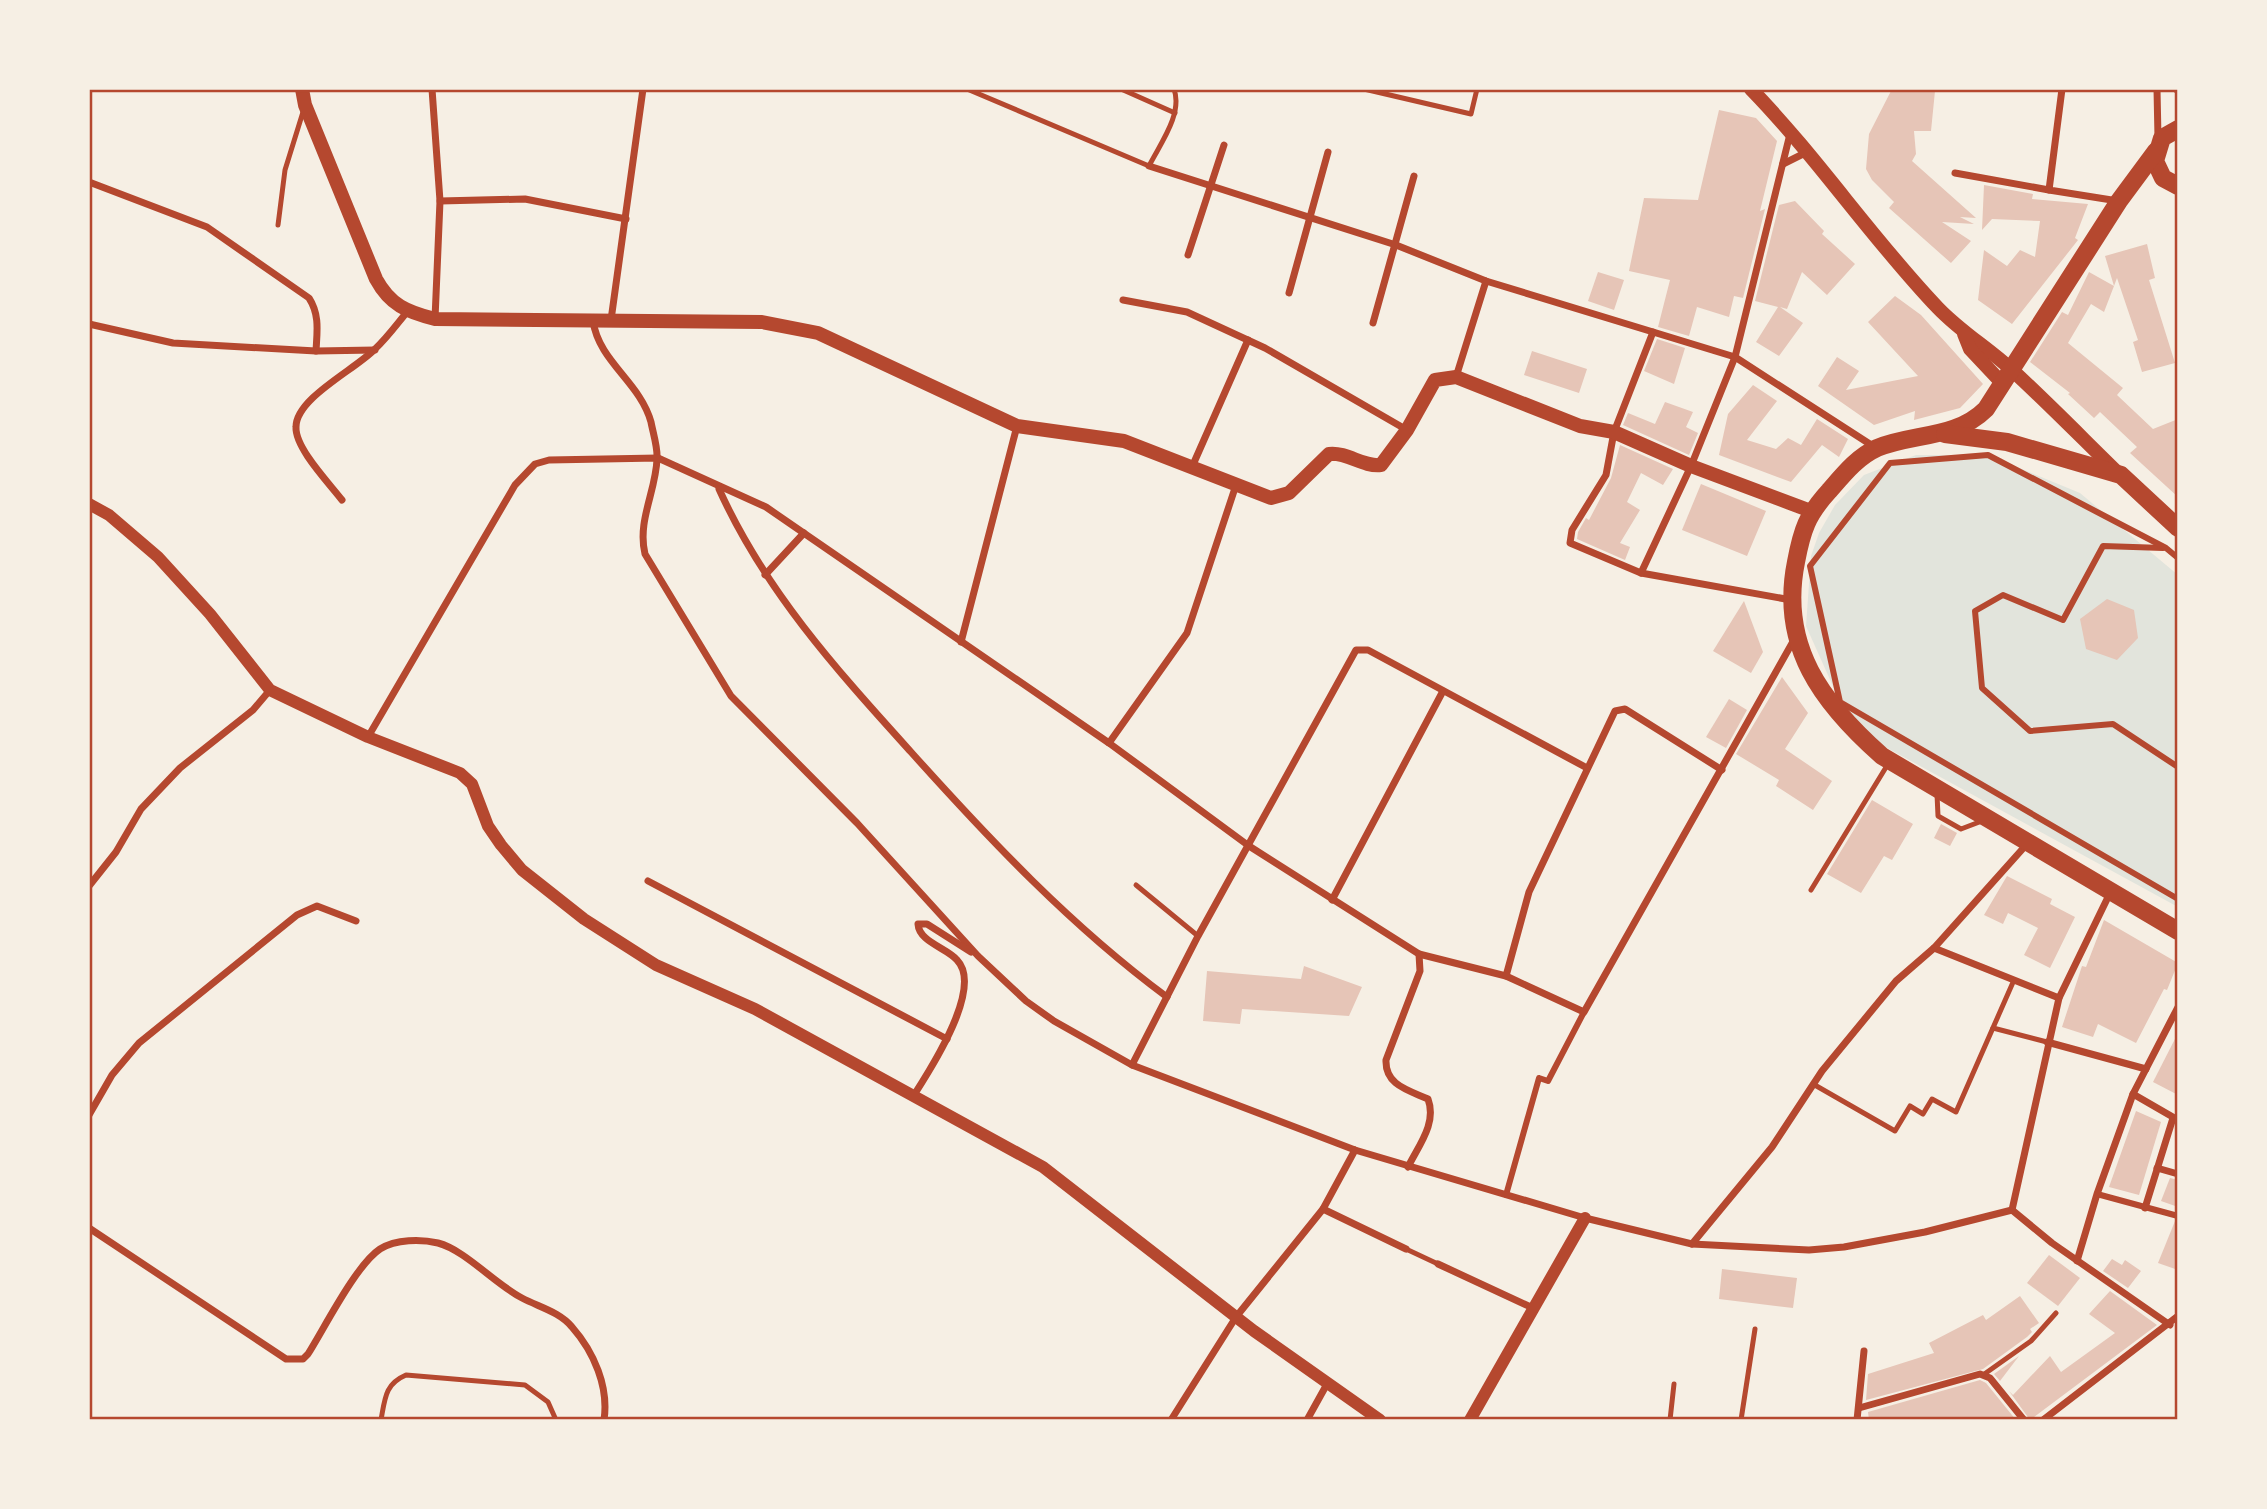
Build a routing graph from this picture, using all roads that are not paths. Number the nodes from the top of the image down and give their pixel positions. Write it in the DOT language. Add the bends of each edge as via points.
graph roads {
  1 [pos="302,89"];
  2 [pos="432,89"];
  3 [pos="643,89"];
  4 [pos="967,89"];
  5 [pos="1121,89"];
  6 [pos="1174,89"];
  7 [pos="1364,89"];
  8 [pos="1477,89"];
  9 [pos="1751,89"];
  10 [pos="2062,89"];
  11 [pos="2157,89"];
  12 [pos="305,105"];
  13 [pos="1175,113"];
  14 [pos="1791,130"];
  15 [pos="2167,136"];
  16 [pos="1224,145"];
  17 [pos="1808,151"];
  18 [pos="1328,152"];
  19 [pos="1783,164"];
  20 [pos="1149,166"];
  21 [pos="1955,173"];
  22 [pos="1414,177"];
  23 [pos="89,182"];
  24 [pos="2178,186"];
  25 [pos="1210,187"];
  26 [pos="2049,190"];
  27 [pos="440,201"];
  28 [pos="2119,201"];
  29 [pos="1308,216"];
  30 [pos="626,219"];
  31 [pos="278,225"];
  32 [pos="1396,245"];
  33 [pos="1188,255"];
  34 [pos="1486,281"];
  35 [pos="1289,293"];
  36 [pos="1122,300"];
  37 [pos="407,312"];
  38 [pos="435,318"];
  39 [pos="593,321"];
  40 [pos="611,321"];
  41 [pos="1373,323"];
  42 [pos="89,324"];
  43 [pos="1653,332"];
  44 [pos="1248,340"];
  45 [pos="375,350"];
  46 [pos="316,351"];
  47 [pos="1735,357"];
  48 [pos="2007,376"];
  49 [pos="1456,377"];
  50 [pos="1017,426"];
  51 [pos="1407,430"];
  52 [pos="1614,432"];
  53 [pos="1942,433"];
  54 [pos="1876,448"];
  55 [pos="658,458"];
  56 [pos="1691,466"];
  57 [pos="1192,467"];
  58 [pos="2121,475"];
  59 [pos="1236,485"];
  60 [pos="719,488"];
  61 [pos="342,500"];
  62 [pos="89,504"];
  63 [pos="1811,511"];
  64 [pos="2178,528"];
  65 [pos="804,533"];
  66 [pos="2166,548"];
  67 [pos="2178,558"];
  68 [pos="1641,573"];
  69 [pos="765,575"];
  70 [pos="1791,600"];
  71 [pos="1796,638"];
  72 [pos="961,642"];
  73 [pos="270,690"];
  74 [pos="1443,691"];
  75 [pos="368,737"];
  76 [pos="1109,743"];
  77 [pos="1890,762"];
  78 [pos="2178,767"];
  79 [pos="1587,768"];
  80 [pos="1722,770"];
  81 [pos="2027,844"];
  82 [pos="1249,846"];
  83 [pos="648,881"];
  84 [pos="1136,885"];
  85 [pos="89,886"];
  86 [pos="1811,890"];
  87 [pos="2110,892"];
  88 [pos="2178,899"];
  89 [pos="1332,900"];
  90 [pos="356,921"];
  91 [pos="2178,932"];
  92 [pos="1198,936"];
  93 [pos="1934,948"];
  94 [pos="1419,954"];
  95 [pos="978,956"];
  96 [pos="1506,976"];
  97 [pos="2014,980"];
  98 [pos="1167,997"];
  99 [pos="2059,998"];
  100 [pos="2178,1007"];
  101 [pos="1584,1012"];
  102 [pos="1993,1028"];
  103 [pos="947,1039"];
  104 [pos="2047,1042"];
  105 [pos="1132,1065"];
  106 [pos="2146,1069"];
  107 [pos="1814,1084"];
  108 [pos="2133,1094"];
  109 [pos="914,1095"];
  110 [pos="89,1115"];
  111 [pos="2175,1119"];
  112 [pos="1355,1150"];
  113 [pos="1408,1167"];
  114 [pos="2157,1168"];
  115 [pos="2178,1174"];
  116 [pos="2097,1194"];
  117 [pos="1506,1195"];
  118 [pos="2145,1208"];
  119 [pos="1323,1209"];
  120 [pos="2012,1209"];
  121 [pos="2178,1216"];
  122 [pos="1585,1218"];
  123 [pos="89,1228"];
  124 [pos="1692,1244"];
  125 [pos="1406,1249"];
  126 [pos="2077,1261"];
  127 [pos="1438,1264"];
  128 [pos="1535,1309"];
  129 [pos="2056,1313"];
  130 [pos="2178,1316"];
  131 [pos="1236,1317"];
  132 [pos="2170,1325"];
  133 [pos="1755,1329"];
  134 [pos="1864,1352"];
  135 [pos="1983,1375"];
  136 [pos="1328,1384"];
  137 [pos="1674,1384"];
  138 [pos="1858,1408"];
  139 [pos="381,1420"];
  140 [pos="555,1420"];
  141 [pos="604,1420"];
  142 [pos="1171,1420"];
  143 [pos="1307,1420"];
  144 [pos="1381,1420"];
  145 [pos="1470,1420"];
  146 [pos="1670,1420"];
  147 [pos="1741,1420"];
  148 [pos="1857,1420"];
  149 [pos="2024,1420"];
  150 [pos="2043,1420"];
  1 -- 12 [label="main road"];
  2 -- 27 [label="street"];
  3 -- 30 [label="street"];
  4 -- 20 [label="lane"];
  5 -- 13 [label="lane"];
  6 -- 13 [label="lane"];
  7 -- 8 [label="lane" via="1471,114"];
  9 -- 14 [label="main road"];
  10 -- 26 [label="street"];
  11 -- 15 [label="street"];
  12 -- 31 [label="lane" via="285,170"];
  12 -- 37 [label="main road" via="376,279 383,293"];
  13 -- 20 [label="lane"];
  14 -- 17 [label="main road"];
  14 -- 19 [label="street"];
  15 -- 24 [label="main road" via="2158,170"];
  15 -- 28 [label="main road"];
  16 -- 25 [label="street"];
  17 -- 19 [label="street"];
  17 -- 48 [label="main road" via="1887,252 1964,334 1982,344"];
  18 -- 29 [label="street"];
  19 -- 47 [label="street"];
  20 -- 25 [label="street"];
  21 -- 26 [label="street"];
  22 -- 32 [label="street"];
  23 -- 46 [label="street" via="207,227 262,263 315,306"];
  25 -- 29 [label="street"];
  25 -- 33 [label="street"];
  26 -- 28 [label="street"];
  27 -- 30 [label="street" via="525,200"];
  27 -- 38 [label="street"];
  28 -- 48 [label="main road"];
  29 -- 32 [label="street"];
  29 -- 35 [label="street"];
  30 -- 40 [label="street"];
  32 -- 34 [label="street"];
  32 -- 41 [label="street"];
  34 -- 43 [label="street"];
  34 -- 49 [label="street"];
  36 -- 44 [label="street" via="1188,312"];
  37 -- 38 [label="main road"];
  37 -- 45 [label="street"];
  38 -- 39 [label="main road"];
  39 -- 40 [label="main road"];
  39 -- 55 [label="street" via="602,350 643,400"];
  40 -- 50 [label="main road" via="762,322 818,333"];
  42 -- 46 [label="street" via="173,343"];
  43 -- 47 [label="street"];
  43 -- 52 [label="street"];
  44 -- 51 [label="street"];
  44 -- 57 [label="street"];
  45 -- 46 [label="street"];
  45 -- 61 [label="street" via="308,402 295,428 305,452"];
  47 -- 54 [label="street"];
  47 -- 56 [label="street"];
  48 -- 53 [label="main road" via="1979,416"];
  48 -- 58 [label="main road"];
  49 -- 51 [label="main road" via="1435,380"];
  49 -- 52 [label="main road" via="1580,426"];
  50 -- 57 [label="main road" via="1124,441"];
  50 -- 72 [label="street"];
  51 -- 59 [label="main road" via="1381,465 1329,454 1280,498"];
  52 -- 56 [label="main road"];
  52 -- 68 [label="street" via="1605,475 1569,539 1577,549"];
  53 -- 54 [label="main road"];
  53 -- 58 [label="main road" via="2007,442"];
  54 -- 63 [label="main road" via="1849,469"];
  55 -- 60 [label="street"];
  55 -- 75 [label="street" via="535,464 515,485"];
  55 -- 95 [label="street" via="642,532 645,554 731,696 857,823"];
  56 -- 63 [label="main road"];
  56 -- 68 [label="street"];
  57 -- 59 [label="main road"];
  58 -- 64 [label="main road"];
  59 -- 76 [label="street" via="1187,633"];
  60 -- 65 [label="street" via="766,507"];
  60 -- 69 [label="street"];
  62 -- 73 [label="street" via="158,557"];
  63 -- 70 [label="main road" via="1804,524"];
  65 -- 69 [label="street"];
  65 -- 72 [label="street"];
  66 -- 67 [label="street"];
  66 -- 78 [label="street" via="2103,546 2063,620 2003,595 1975,611 1982,688 2030,731 2113,724"];
  66 -- 88 [label="street" via="1988,455 1889,463 1810,566 1840,702"];
  68 -- 70 [label="street"];
  69 -- 98 [label="street" via="801,625 890,729 1026,876"];
  70 -- 71 [label="main road"];
  71 -- 77 [label="main road" via="1819,688 1838,714"];
  71 -- 80 [label="street"];
  72 -- 76 [label="street"];
  73 -- 75 [label="street"];
  73 -- 85 [label="street" via="253,710 180,768 141,809"];
  74 -- 79 [label="street"];
  74 -- 82 [label="street" via="1368,650 1356,650"];
  74 -- 89 [label="street"];
  75 -- 109 [label="street" via="460,773 472,784 488,826 522,870 615,940"];
  76 -- 82 [label="street"];
  77 -- 81 [label="main road"];
  77 -- 86 [label="lane"];
  79 -- 80 [label="street" via="1611,715 1625,709"];
  79 -- 96 [label="street" via="1529,892"];
  80 -- 101 [label="street"];
  81 -- 87 [label="main road"];
  81 -- 93 [label="street"];
  82 -- 89 [label="street"];
  82 -- 92 [label="street"];
  83 -- 103 [label="street"];
  84 -- 92 [label="lane"];
  87 -- 91 [label="main road"];
  87 -- 99 [label="street"];
  89 -- 94 [label="street"];
  90 -- 110 [label="street" via="317,906 290,920 139,1043 112,1074"];
  92 -- 98 [label="street"];
  93 -- 97 [label="street"];
  93 -- 107 [label="street" via="1896,981"];
  94 -- 96 [label="street"];
  94 -- 113 [label="street" via="1420,971 1386,1072 1392,1082 1428,1099 1432,1111"];
  95 -- 103 [label="street" via="927,924 918,924 925,938 961,966 961,1003"];
  95 -- 105 [label="street" via="1045,1014 1084,1041"];
  96 -- 101 [label="street"];
  97 -- 99 [label="street"];
  97 -- 102 [label="lane"];
  98 -- 105 [label="street"];
  99 -- 104 [label="street"];
  100 -- 106 [label="street"];
  101 -- 117 [label="street" via="1548,1082 1539,1078"];
  102 -- 104 [label="lane"];
  102 -- 107 [label="lane" via="1956,1112 1932,1099 1923,1114 1910,1106 1895,1131"];
  103 -- 109 [label="street"];
  104 -- 106 [label="street"];
  104 -- 120 [label="street"];
  105 -- 112 [label="street"];
  106 -- 108 [label="street"];
  107 -- 124 [label="street" via="1772,1147"];
  108 -- 111 [label="street"];
  108 -- 116 [label="street"];
  109 -- 131 [label="street" via="1067,1183"];
  111 -- 114 [label="street"];
  112 -- 113 [label="street"];
  112 -- 119 [label="street"];
  113 -- 117 [label="street"];
  114 -- 115 [label="street"];
  114 -- 118 [label="street"];
  116 -- 118 [label="street"];
  116 -- 126 [label="street"];
  117 -- 122 [label="street"];
  118 -- 121 [label="street"];
  119 -- 125 [label="street"];
  119 -- 131 [label="street"];
  120 -- 124 [label="street" via="1843,1247 1809,1250"];
  120 -- 126 [label="street"];
  122 -- 124 [label="street"];
  122 -- 128 [label="street"];
  123 -- 141 [label="street" via="295,1361 308,1354 365,1264 381,1249 422,1240 441,1244 496,1283 567,1321 591,1356 604,1386"];
  125 -- 127 [label="lane"];
  126 -- 132 [label="street"];
  127 -- 128 [label="street"];
  128 -- 145 [label="street"];
  129 -- 135 [label="lane" via="2031,1340"];
  130 -- 132 [label="street"];
  131 -- 136 [label="street"];
  131 -- 142 [label="street"];
  132 -- 150 [label="street"];
  133 -- 147 [label="lane"];
  134 -- 138 [label="street"];
  135 -- 138 [label="street"];
  135 -- 149 [label="street"];
  136 -- 143 [label="street"];
  136 -- 144 [label="street"];
  137 -- 146 [label="lane"];
  138 -- 148 [label="street"];
  139 -- 140 [label="lane" via="386,1391 392,1381 407,1375 525,1385 548,1402"];
}
